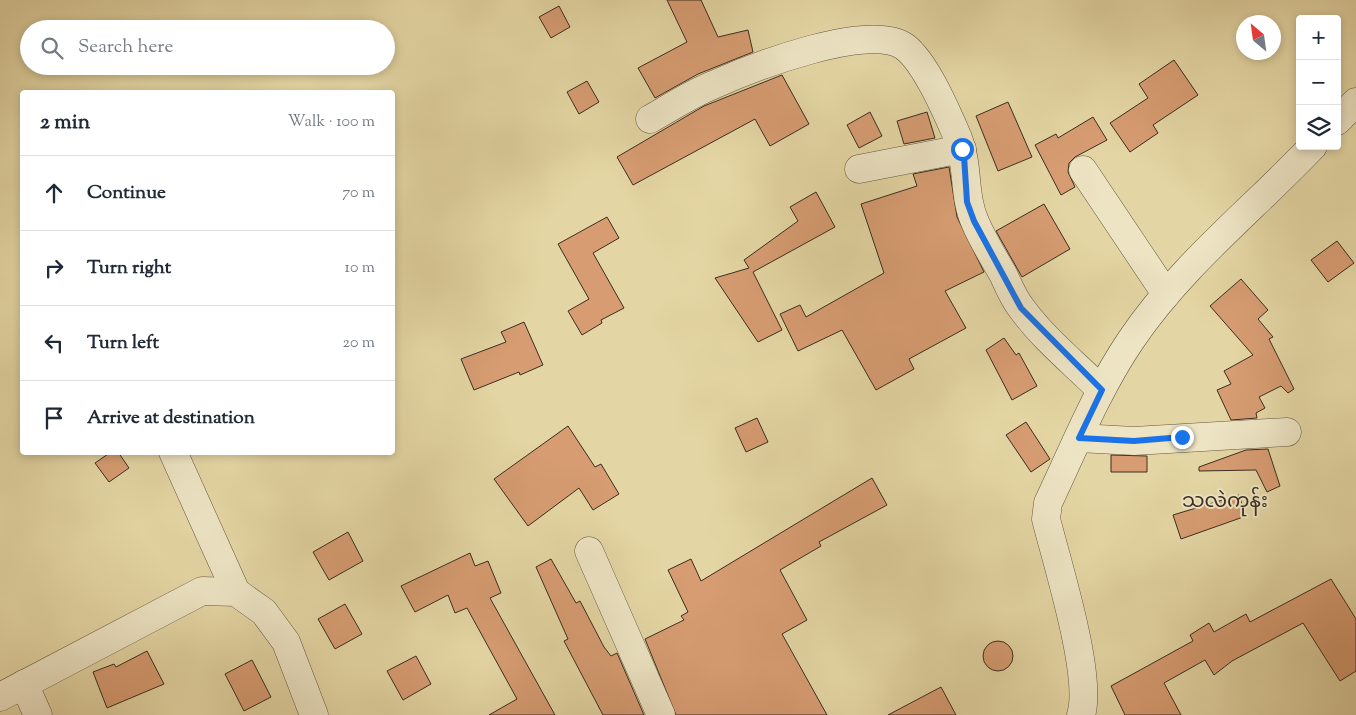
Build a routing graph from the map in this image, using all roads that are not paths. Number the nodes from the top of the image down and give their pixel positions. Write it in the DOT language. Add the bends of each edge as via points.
graph roads {
  1 [pos="1356,102"];
  2 [pos="1341,117"];
  3 [pos="650,119"];
  4 [pos="962,149"];
  5 [pos="1309,150"];
  6 [pos="858,169"];
  7 [pos="1083,170"];
  8 [pos="1166,294"];
  9 [pos="1102,390"];
  10 [pos="1287,432"];
  11 [pos="1079,438"];
  12 [pos="174,455"];
  13 [pos="590,551"];
  14 [pos="236,592"];
  15 [pos="24,684"];
  16 [pos="0,697"];
  17 [pos="38,715"];
  18 [pos="314,715"];
  19 [pos="661,715"];
  20 [pos="1081,715"];
  1 -- 2 [label="street"];
  3 -- 4 [label="street" via="712,85 769,63 852,40 888,40 904,46 921,63"];
  4 -- 6 [label="street"];
  4 -- 9 [label="street" via="967,202 974,221 1021,308"];
  5 -- 8 [label="street"];
  7 -- 8 [label="street"];
  8 -- 9 [label="street" via="1131,340"];
  9 -- 11 [label="street"];
  10 -- 11 [label="street" via="1134,441"];
  11 -- 20 [label="street" via="1048,503 1046,519 1082,664 1084,704"];
  12 -- 14 [label="street"];
  13 -- 19 [label="street"];
  14 -- 15 [label="street" via="202,591"];
  14 -- 18 [label="street" via="264,612 286,642"];
  15 -- 16 [label="street"];
  15 -- 17 [label="street"];
}
